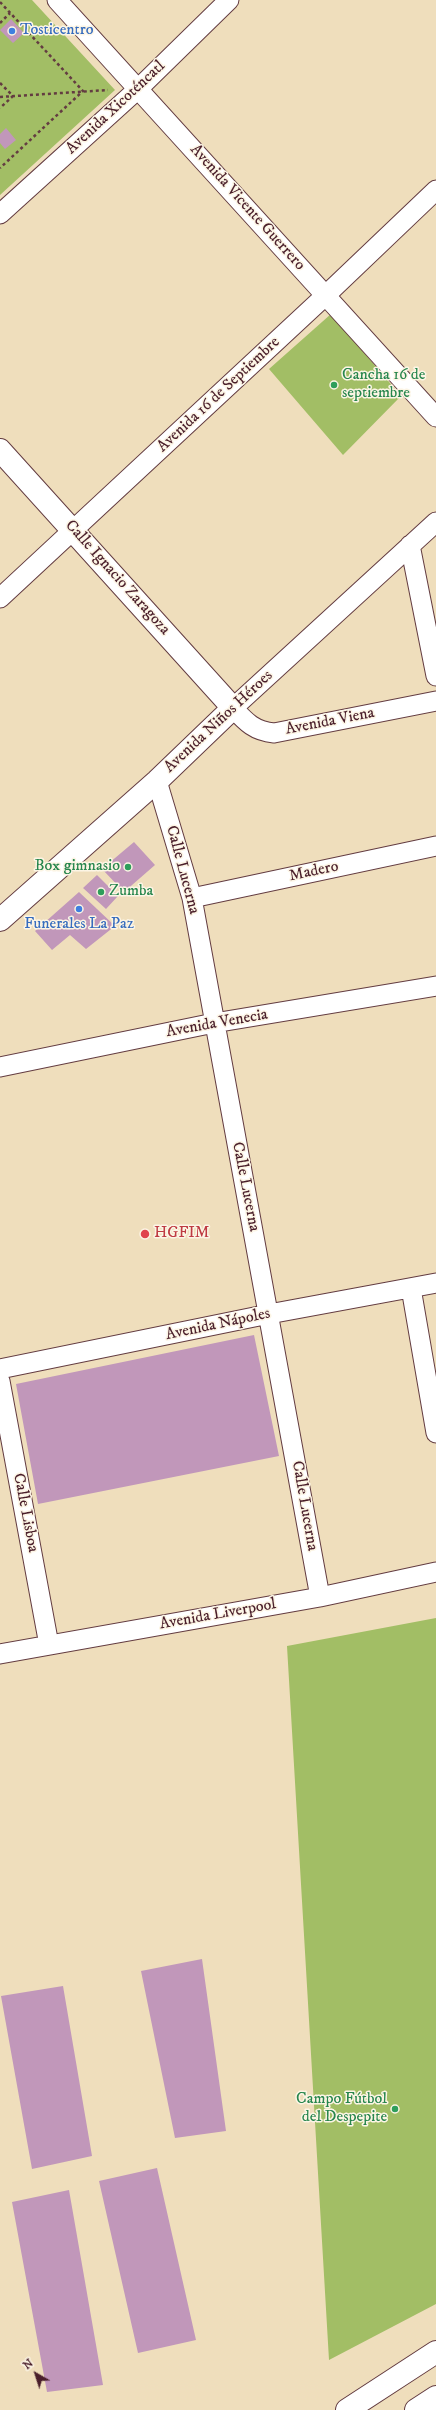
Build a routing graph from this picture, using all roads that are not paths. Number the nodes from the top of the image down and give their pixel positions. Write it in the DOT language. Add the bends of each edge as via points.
graph roads {
  1 [pos="57,0"];
  2 [pos="229,0"];
  3 [pos="138,89"];
  4 [pos="436,190"];
  5 [pos="0,214"];
  6 [pos="326,296"];
  7 [pos="436,417"];
  8 [pos="0,450"];
  9 [pos="436,522"];
  10 [pos="74,530"];
  11 [pos="410,545"];
  12 [pos="0,598"];
  13 [pos="436,676"];
  14 [pos="436,701"];
  15 [pos="233,708"];
  16 [pos="157,781"];
  17 [pos="436,846"];
  18 [pos="192,898"];
  19 [pos="0,920"];
  20 [pos="436,986"];
  21 [pos="214,1023"];
  22 [pos="0,1067"];
  23 [pos="436,1283"];
  24 [pos="411,1288"];
  25 [pos="268,1314"];
  26 [pos="0,1370"];
  27 [pos="0,1381"];
  28 [pos="436,1433"];
  29 [pos="436,1572"];
  30 [pos="320,1597"];
  31 [pos="49,1645"];
  32 [pos="0,1654"];
  33 [pos="436,2352"];
  34 [pos="436,2397"];
  35 [pos="347,2410"];
  36 [pos="416,2410"];
  1 -- 3 [label="street, Avenida Vicente Guerrero"];
  2 -- 3 [label="street, Avenida Xicoténcatl"];
  3 -- 5 [label="street, Avenida Xicoténcatl"];
  3 -- 6 [label="street, Avenida Vicente Guerrero"];
  4 -- 6 [label="street, Avenida 16 de Septiembre"];
  6 -- 7 [label="street, Avenida Vicente Guerrero"];
  6 -- 10 [label="street, Avenida 16 de Septiembre"];
  8 -- 10 [label="street, Calle Ignacio Zaragoza"];
  9 -- 11 [label="street, Avenida Niños Héroes"];
  10 -- 12 [label="street, Avenida 16 de Septiembre"];
  10 -- 15 [label="street, Calle Ignacio Zaragoza"];
  11 -- 13 [label="street"];
  11 -- 15 [label="street, Avenida Niños Héroes"];
  14 -- 15 [label="street, Avenida Viena" via="274,733 261,732 248,725"];
  15 -- 16 [label="street, Avenida Niños Héroes"];
  16 -- 18 [label="street, Calle Lucerna"];
  16 -- 19 [label="street, Avenida Niños Héroes"];
  17 -- 18 [label="street, Madero"];
  18 -- 21 [label="street, Calle Lucerna"];
  20 -- 21 [label="street, Avenida Venecia"];
  21 -- 22 [label="street, Avenida Venecia"];
  21 -- 25 [label="street, Calle Lucerna"];
  23 -- 24 [label="street, Avenida Nápoles"];
  24 -- 25 [label="street, Avenida Nápoles"];
  24 -- 28 [label="street"];
  25 -- 26 [label="street, Avenida Nápoles"];
  25 -- 30 [label="street, Calle Lucerna"];
  27 -- 31 [label="street, Calle Lisboa"];
  29 -- 30 [label="street, Avenida Liverpool"];
  30 -- 31 [label="street, Avenida Liverpool"];
  31 -- 32 [label="street, Avenida Liverpool"];
  33 -- 35 [label="street"];
  34 -- 36 [label="street"];
}
